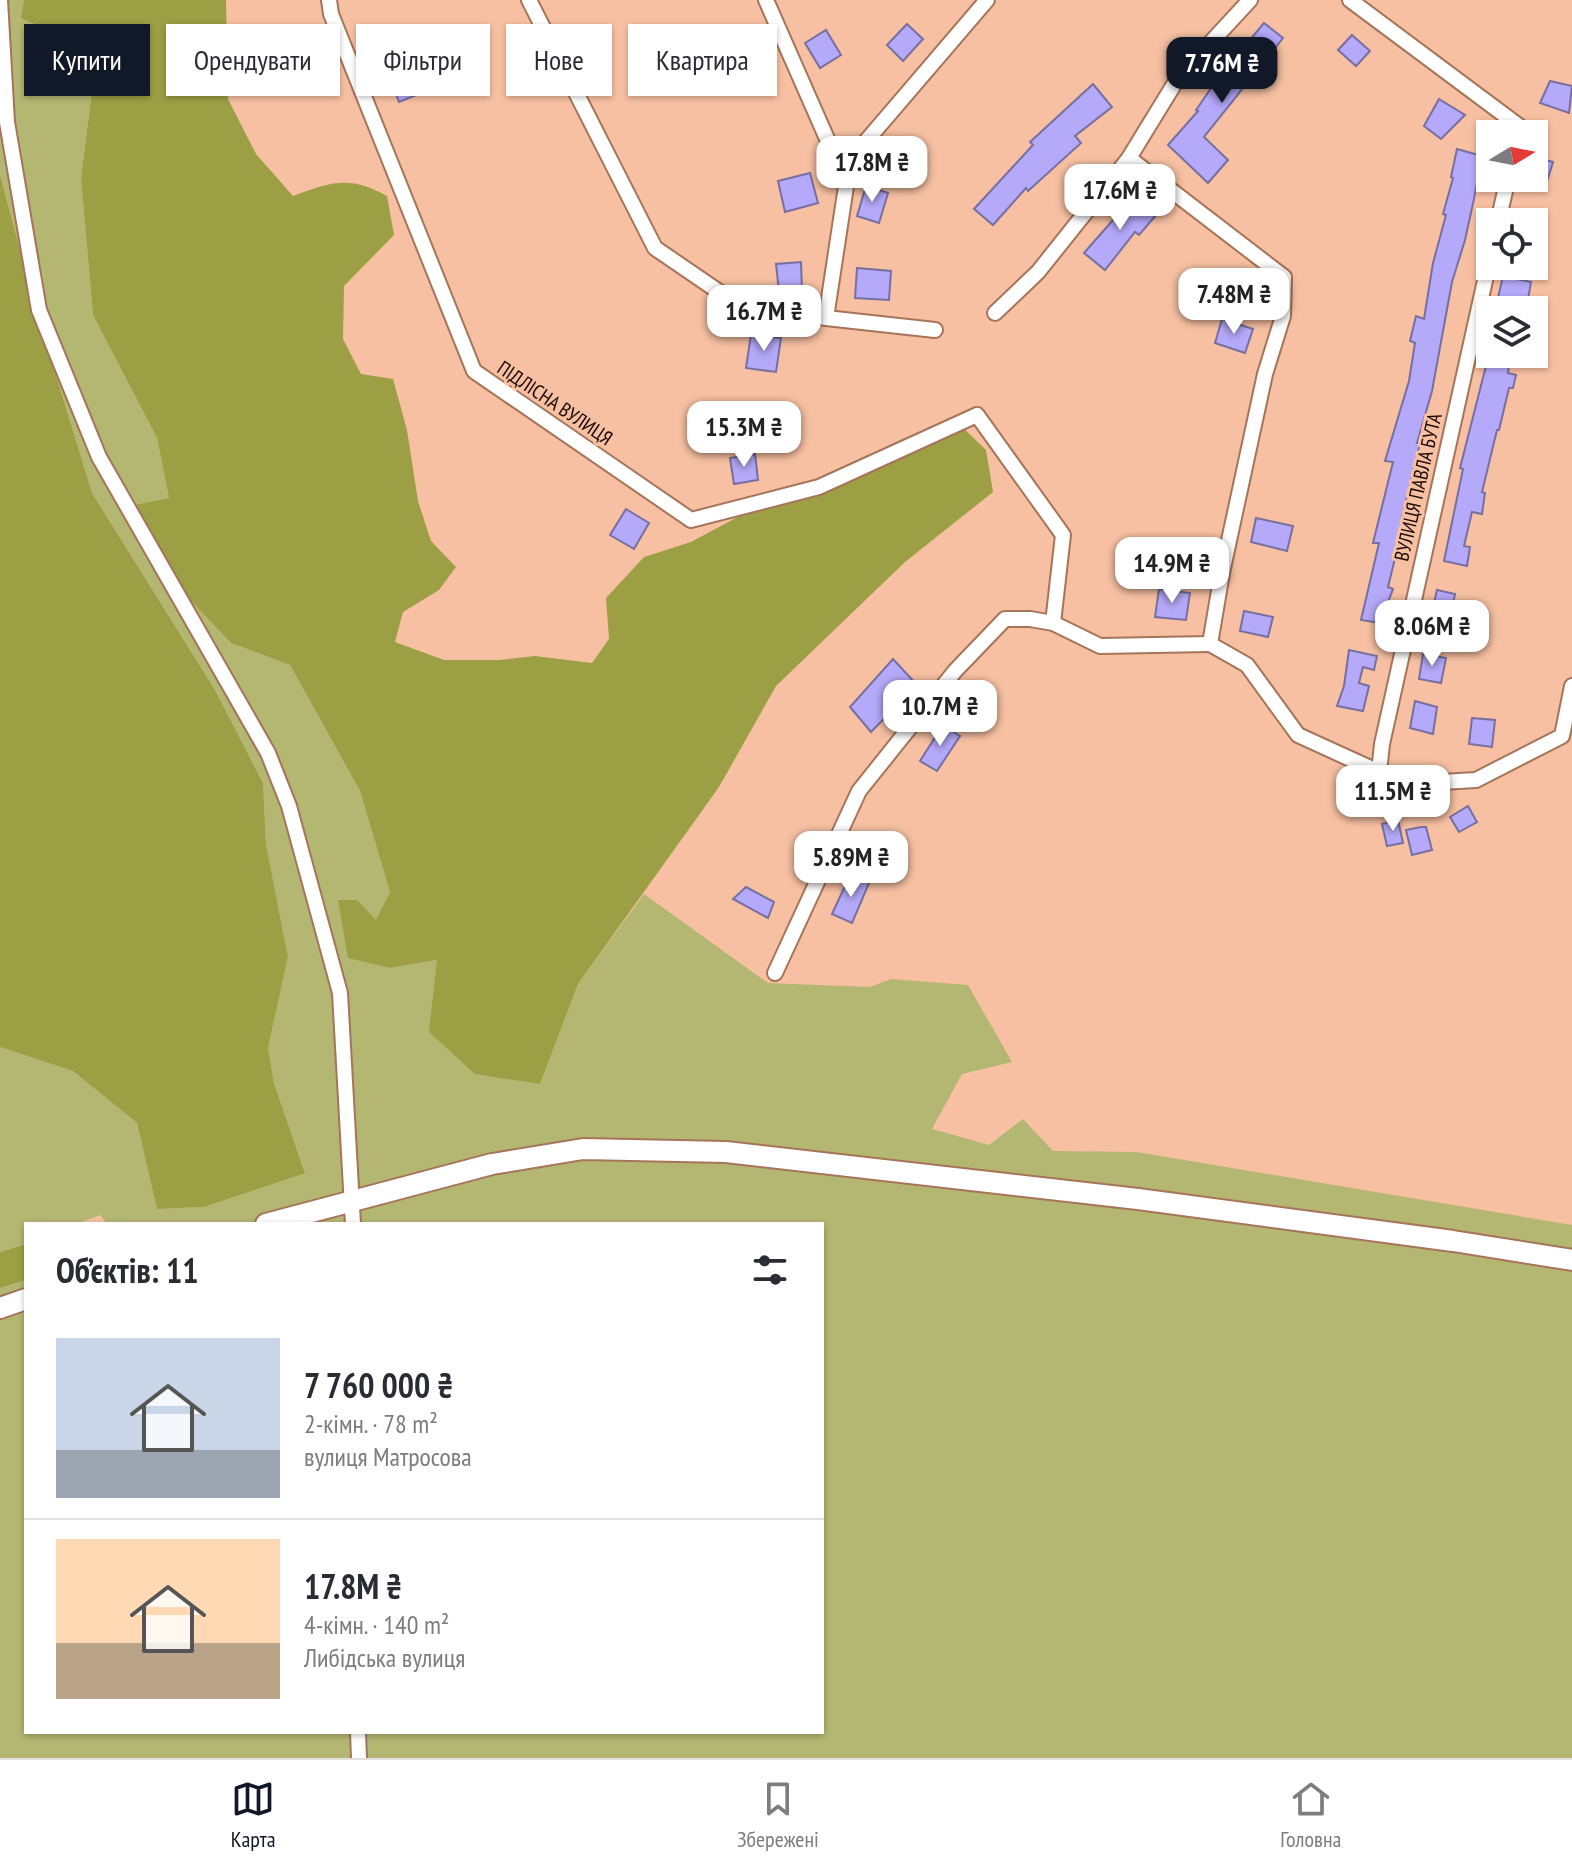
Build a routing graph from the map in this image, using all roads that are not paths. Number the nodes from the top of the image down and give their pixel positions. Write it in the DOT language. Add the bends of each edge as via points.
graph roads {
  1 [pos="0,0"];
  2 [pos="329,0"];
  3 [pos="529,0"];
  4 [pos="766,0"];
  5 [pos="987,0"];
  6 [pos="1250,0"];
  7 [pos="1350,0"];
  8 [pos="1511,120"];
  9 [pos="1129,158"];
  10 [pos="846,182"];
  11 [pos="1485,280"];
  12 [pos="995,313"];
  13 [pos="826,318"];
  14 [pos="935,330"];
  15 [pos="1053,623"];
  16 [pos="1210,644"];
  17 [pos="1572,686"];
  18 [pos="1379,772"];
  19 [pos="775,973"];
  20 [pos="353,1202"];
  21 [pos="274,1222"];
  22 [pos="353,1222"];
  23 [pos="1572,1260"];
  24 [pos="24,1300"];
  25 [pos="0,1308"];
  26 [pos="358,1734"];
  27 [pos="359,1758"];
  1 -- 20 [label="street" via="7,122 39,310 99,457 268,753 289,806 340,993"];
  2 -- 15 [label="street, ПІДЛІСНА ВУЛИЦЯ" via="474,371 691,520 819,487 977,415 1063,535"];
  3 -- 13 [label="street" via="655,248 731,300"];
  4 -- 10 [label="street"];
  5 -- 10 [label="street" via="850,160"];
  6 -- 9 [label="street" via="1178,78"];
  7 -- 8 [label="street"];
  9 -- 12 [label="street" via="1038,272"];
  9 -- 16 [label="street" via="1284,277 1283,316 1265,374"];
  10 -- 13 [label="street"];
  11 -- 18 [label="street, ВУЛИЦЯ ПАВЛА БУТА"];
  13 -- 14 [label="street"];
  15 -- 16 [label="street" via="1100,646"];
  15 -- 19 [label="street" via="1005,619 887,755 859,791"];
  16 -- 18 [label="street" via="1247,665 1298,735"];
  17 -- 18 [label="street" via="1562,736 1476,780 1424,783"];
  20 -- 21 [label="street"];
  20 -- 22 [label="street"];
  20 -- 23 [label="street" via="492,1164 583,1149 726,1152 1154,1201"];
  24 -- 25 [label="street"];
  26 -- 27 [label="street"];
}
